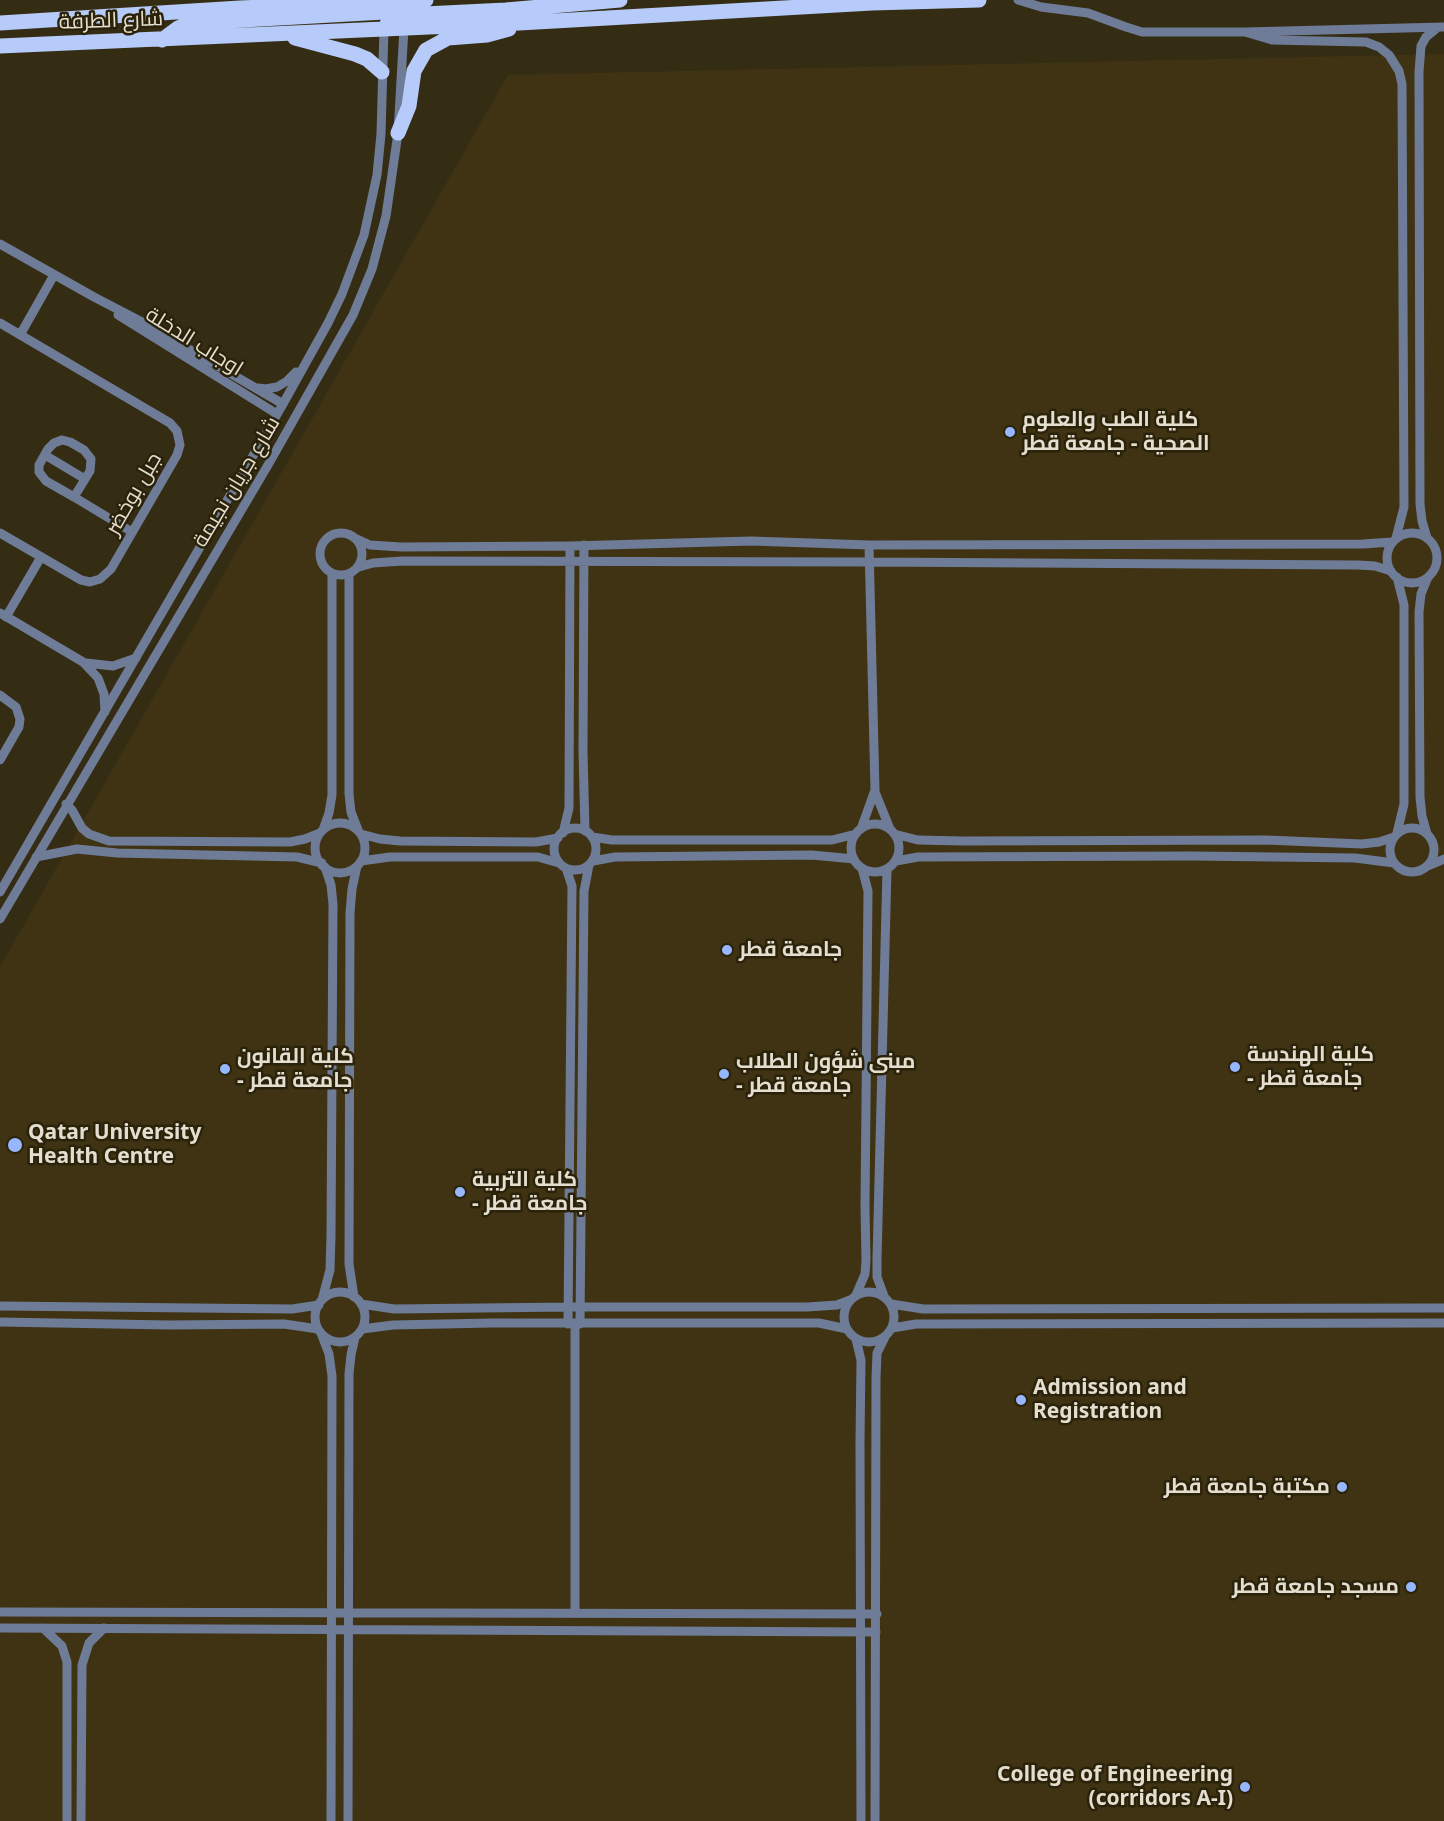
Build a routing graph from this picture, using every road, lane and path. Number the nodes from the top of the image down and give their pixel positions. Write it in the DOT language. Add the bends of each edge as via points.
graph roads {
  1 [pos="276,0"];
  2 [pos="426,0"];
  3 [pos="620,0"];
  4 [pos="979,0"];
  5 [pos="1018,0"];
  6 [pos="403,1"];
  7 [pos="240,8"];
  8 [pos="0,23"];
  9 [pos="519,23"];
  10 [pos="404,28"];
  11 [pos="1441,28"];
  12 [pos="384,29"];
  13 [pos="1245,32"];
  14 [pos="275,34"];
  15 [pos="162,40"];
  16 [pos="0,46"];
  17 [pos="382,72"];
  18 [pos="1419,90"];
  19 [pos="1401,91"];
  20 [pos="1402,131"];
  21 [pos="398,133"];
  22 [pos="1419,134"];
  23 [pos="1419,186"];
  24 [pos="1402,187"];
  25 [pos="1402,220"];
  26 [pos="1420,220"];
  27 [pos="0,244"];
  28 [pos="54,275"];
  29 [pos="94,297"];
  30 [pos="0,323"];
  31 [pos="328,323"];
  32 [pos="20,335"];
  33 [pos="254,387"];
  34 [pos="283,404"];
  35 [pos="277,414"];
  36 [pos="45,454"];
  37 [pos="85,479"];
  38 [pos="74,497"];
  39 [pos="132,532"];
  40 [pos="0,533"];
  41 [pos="357,539"];
  42 [pos="1394,540"];
  43 [pos="1430,540"];
  44 [pos="1041,544"];
  45 [pos="584,545"];
  46 [pos="869,545"];
  47 [pos="570,546"];
  48 [pos="1444,547"];
  49 [pos="41,557"];
  50 [pos="570,561"];
  51 [pos="584,561"];
  52 [pos="870,562"];
  53 [pos="1038,563"];
  54 [pos="359,567"];
  55 [pos="1439,568"];
  56 [pos="332,573"];
  57 [pos="349,574"];
  58 [pos="1394,574"];
  59 [pos="1428,577"];
  60 [pos="3,615"];
  61 [pos="136,658"];
  62 [pos="83,662"];
  63 [pos="583,665"];
  64 [pos="569,666"];
  65 [pos="0,695"];
  66 [pos="105,711"];
  67 [pos="583,751"];
  68 [pos="570,752"];
  69 [pos="0,760"];
  70 [pos="875,790"];
  71 [pos="66,804"];
  72 [pos="859,831"];
  73 [pos="892,831"];
  74 [pos="321,832"];
  75 [pos="359,832"];
  76 [pos="588,834"];
  77 [pos="560,835"];
  78 [pos="1396,835"];
  79 [pos="1429,836"];
  80 [pos="1444,839"];
  81 [pos="1041,841"];
  82 [pos="1083,841"];
  83 [pos="198,842"];
  84 [pos="227,842"];
  85 [pos="199,855"];
  86 [pos="228,855"];
  87 [pos="1040,856"];
  88 [pos="1082,856"];
  89 [pos="36,857"];
  90 [pos="854,859"];
  91 [pos="1444,859"];
  92 [pos="896,861"];
  93 [pos="359,863"];
  94 [pos="591,863"];
  95 [pos="1394,863"];
  96 [pos="323,865"];
  97 [pos="563,865"];
  98 [pos="1428,866"];
  99 [pos="862,868"];
  100 [pos="887,869"];
  101 [pos="0,892"];
  102 [pos="0,919"];
  103 [pos="570,1096"];
  104 [pos="582,1096"];
  105 [pos="569,1185"];
  106 [pos="581,1186"];
  107 [pos="865,1274"];
  108 [pos="877,1274"];
  109 [pos="884,1296"];
  110 [pos="354,1297"];
  111 [pos="853,1297"];
  112 [pos="321,1302"];
  113 [pos="361,1304"];
  114 [pos="891,1304"];
  115 [pos="0,1306"];
  116 [pos="568,1307"];
  117 [pos="580,1307"];
  118 [pos="1444,1308"];
  119 [pos="232,1309"];
  120 [pos="0,1322"];
  121 [pos="1444,1323"];
  122 [pos="575,1324"];
  123 [pos="232,1325"];
  124 [pos="892,1328"];
  125 [pos="847,1329"];
  126 [pos="320,1331"];
  127 [pos="359,1333"];
  128 [pos="885,1337"];
  129 [pos="856,1338"];
  130 [pos="861,1379"];
  131 [pos="876,1380"];
  132 [pos="861,1516"];
  133 [pos="876,1516"];
  134 [pos="861,1589"];
  135 [pos="876,1589"];
  136 [pos="0,1612"];
  137 [pos="153,1612"];
  138 [pos="331,1612"];
  139 [pos="349,1612"];
  140 [pos="574,1613"];
  141 [pos="724,1613"];
  142 [pos="861,1613"];
  143 [pos="876,1614"];
  144 [pos="0,1628"];
  145 [pos="44,1628"];
  146 [pos="104,1628"];
  147 [pos="153,1628"];
  148 [pos="331,1629"];
  149 [pos="349,1629"];
  150 [pos="565,1629"];
  151 [pos="581,1630"];
  152 [pos="724,1630"];
  153 [pos="861,1631"];
  154 [pos="876,1632"];
  155 [pos="67,1821"];
  156 [pos="81,1821"];
  157 [pos="330,1821"];
  158 [pos="348,1821"];
  159 [pos="861,1821"];
  160 [pos="875,1821"];
  1 -- 7 [label="main road"];
  2 -- 6 [label="main road, شارع الطرفة"];
  3 -- 12 [label="main road" via="404,15"];
  4 -- 9 [label="main road, شارع الطرفة"];
  5 -- 13 [label="street" via="1041,7 1088,12 1142,32"];
  6 -- 7 [label="main road, شارع الطرفة"];
  6 -- 15 [label="main road" via="384,12 191,23"];
  7 -- 8 [label="main road, شارع الطرفة"];
  9 -- 10 [label="main road, شارع الطرفة"];
  9 -- 21 [label="main road" via="502,32 448,38 426,50 414,71 409,106"];
  10 -- 12 [label="main road, شارع الطرفة"];
  10 -- 21 [label="street, شارع جريان نجيمة"];
  11 -- 13 [label="street"];
  11 -- 18 [label="street" via="1426,37 1421,46"];
  12 -- 14 [label="main road, شارع الطرفة"];
  12 -- 17 [label="street, شارع جريان نجيمة"];
  13 -- 19 [label="street" via="1272,40 1373,44 1389,55 1396,66"];
  14 -- 15 [label="main road, شارع الطرفة"];
  14 -- 17 [label="main road" via="355,54"];
  15 -- 16 [label="main road, شارع الطرفة"];
  17 -- 31 [label="street, شارع جريان نجيمة" via="381,134 374,195 358,254"];
  18 -- 19 [label="street"];
  18 -- 22 [label="street"];
  19 -- 20 [label="street"];
  20 -- 22 [label="street"];
  20 -- 24 [label="street"];
  21 -- 71 [label="street, شارع جريان نجيمة" via="381,237 353,315"];
  22 -- 23 [label="street"];
  23 -- 24 [label="street"];
  23 -- 26 [label="street"];
  24 -- 25 [label="street"];
  25 -- 26 [label="street"];
  25 -- 42 [label="street" via="1404,507"];
  26 -- 43 [label="street" via="1420,504"];
  27 -- 28 [label="street, اوجاب الدخلة"];
  28 -- 29 [label="street, اوجاب الدخلة"];
  28 -- 32 [label="street"];
  29 -- 33 [label="street, اوجاب الدخلة"];
  29 -- 35 [label="street, اوجاب الدخلة"];
  30 -- 32 [label="street, جبل بوخضر"];
  31 -- 33 [label="street" via="287,381 271,389"];
  31 -- 34 [label="street, شارع جريان نجيمة"];
  32 -- 39 [label="street, جبل بوخضر" via="177,430 177,455"];
  33 -- 34 [label="street, اوجاب الدخلة"];
  34 -- 35 [label="street, شارع جريان نجيمة"];
  35 -- 61 [label="street, شارع جريان نجيمة"];
  36 -- 37 [label="street"];
  36 -- 37 [label="street" via="62,440 84,450 92,463"];
  36 -- 38 [label="street" via="39,465 40,476"];
  37 -- 38 [label="street"];
  38 -- 39 [label="street"];
  39 -- 49 [label="street, جبل بوخضر" via="108,573 96,581 81,580"];
  40 -- 49 [label="street, جبل بوخضر"];
  41 -- 47 [label="street" via="370,545 401,547"];
  41 -- 54 [label="street" via="363,553"];
  41 -- 56 [label="street" via="342,533 324,541 321,561"];
  42 -- 43 [label="street" via="1412,533"];
  42 -- 44 [label="street" via="1363,544"];
  42 -- 58 [label="street" via="1387,558"];
  43 -- 48 [label="street"];
  43 -- 55 [label="street"];
  44 -- 46 [label="street"];
  44 -- 53 [label="street" via="1035,555"];
  45 -- 46 [label="street" via="751,541"];
  45 -- 47 [label="street"];
  45 -- 51 [label="street"];
  46 -- 52 [label="street"];
  47 -- 50 [label="street"];
  49 -- 60 [label="street"];
  50 -- 51 [label="street"];
  50 -- 54 [label="street" via="402,561"];
  50 -- 64 [label="street"];
  51 -- 52 [label="street"];
  51 -- 63 [label="street"];
  52 -- 53 [label="street"];
  52 -- 70 [label="street"];
  53 -- 58 [label="street" via="1358,565 1375,566"];
  54 -- 57 [label="street"];
  55 -- 59 [label="street"];
  56 -- 57 [label="street"];
  56 -- 74 [label="street" via="332,795"];
  57 -- 75 [label="street" via="349,794"];
  58 -- 59 [label="street" via="1412,583"];
  58 -- 78 [label="street" via="1403,596 1404,626 1404,804"];
  59 -- 79 [label="street" via="1419,612 1420,797"];
  60 -- 62 [label="street"];
  61 -- 62 [label="street" via="113,666"];
  61 -- 66 [label="street, شارع جريان نجيمة"];
  62 -- 66 [label="street" via="98,678"];
  63 -- 64 [label="street"];
  63 -- 67 [label="street"];
  64 -- 68 [label="street"];
  65 -- 69 [label="street" via="16,707 20,719"];
  66 -- 101 [label="street, شارع جريان نجيمة"];
  67 -- 68 [label="street"];
  67 -- 76 [label="street"];
  68 -- 77 [label="street" via="570,808"];
  70 -- 72 [label="street"];
  70 -- 73 [label="street"];
  71 -- 83 [label="street" via="82,828 102,840"];
  71 -- 89 [label="street, شارع جريان نجيمة"];
  72 -- 73 [label="street" via="878,825"];
  72 -- 76 [label="street" via="832,840 612,840"];
  72 -- 90 [label="street" via="851,846"];
  73 -- 81 [label="street" via="918,840"];
  73 -- 92 [label="street" via="899,850"];
  74 -- 75 [label="street" via="338,823 348,824"];
  74 -- 84 [label="street" via="290,842"];
  74 -- 96 [label="street" via="316,849"];
  75 -- 77 [label="street" via="400,841 536,842"];
  75 -- 93 [label="street" via="365,846"];
  76 -- 77 [label="street" via="576,828"];
  76 -- 94 [label="street" via="596,846"];
  77 -- 97 [label="street" via="554,851"];
  78 -- 79 [label="street" via="1410,828"];
  78 -- 82 [label="street" via="1370,844"];
  78 -- 95 [label="street" via="1390,850"];
  79 -- 80 [label="street"];
  79 -- 98 [label="street" via="1434,850"];
  81 -- 82 [label="street"];
  81 -- 87 [label="street"];
  82 -- 88 [label="street"];
  83 -- 84 [label="street"];
  83 -- 85 [label="street"];
  84 -- 86 [label="street"];
  85 -- 86 [label="street"];
  85 -- 89 [label="street" via="77,849"];
  86 -- 96 [label="street" via="297,857"];
  87 -- 88 [label="street"];
  87 -- 92 [label="street" via="918,857"];
  88 -- 95 [label="street" via="1355,858"];
  89 -- 102 [label="street, شارع جريان نجيمة"];
  90 -- 94 [label="street" via="812,855 615,857"];
  90 -- 99 [label="street"];
  91 -- 98 [label="street"];
  92 -- 100 [label="street"];
  93 -- 96 [label="street" via="349,871 339,872"];
  93 -- 97 [label="street" via="390,857 538,857"];
  93 -- 110 [label="street" via="351,889 350,913 349,1264"];
  94 -- 97 [label="street" via="576,870"];
  94 -- 104 [label="street" via="584,891"];
  95 -- 98 [label="street" via="1412,872"];
  96 -- 112 [label="street" via="333,904 330,1270"];
  97 -- 103 [label="street" via="572,886"];
  99 -- 100 [label="street" via="874,872"];
  99 -- 107 [label="street" via="868,891"];
  100 -- 108 [label="street"];
  103 -- 104 [label="street"];
  103 -- 105 [label="street"];
  104 -- 106 [label="street"];
  105 -- 106 [label="street"];
  105 -- 116 [label="street"];
  106 -- 117 [label="street"];
  107 -- 108 [label="street"];
  107 -- 111 [label="street"];
  108 -- 109 [label="street"];
  109 -- 111 [label="street" via="870,1292"];
  109 -- 114 [label="street"];
  110 -- 112 [label="street" via="337,1293"];
  110 -- 113 [label="street"];
  111 -- 117 [label="street" via="837,1305 807,1307"];
  111 -- 125 [label="street" via="843,1314"];
  112 -- 119 [label="street" via="298,1309"];
  112 -- 126 [label="street" via="316,1314"];
  113 -- 116 [label="street" via="394,1309"];
  113 -- 127 [label="street" via="365,1319"];
  114 -- 118 [label="street" via="923,1309"];
  114 -- 124 [label="street"];
  115 -- 119 [label="street"];
  116 -- 117 [label="street"];
  116 -- 122 [label="street"];
  117 -- 122 [label="street"];
  119 -- 123 [label="street"];
  120 -- 123 [label="street"];
  121 -- 124 [label="street" via="916,1324"];
  122 -- 125 [label="street" via="819,1323"];
  122 -- 127 [label="street" via="393,1325"];
  122 -- 140 [label="street"];
  123 -- 126 [label="street" via="284,1324"];
  124 -- 128 [label="street"];
  125 -- 129 [label="street"];
  126 -- 127 [label="street" via="330,1340 340,1342"];
  126 -- 138 [label="street" via="332,1376"];
  127 -- 139 [label="street" via="349,1374"];
  128 -- 129 [label="street" via="871,1342"];
  128 -- 131 [label="street" via="877,1353"];
  129 -- 130 [label="street"];
  130 -- 131 [label="street"];
  130 -- 132 [label="street"];
  131 -- 133 [label="street"];
  132 -- 133 [label="street"];
  132 -- 134 [label="street"];
  133 -- 135 [label="street"];
  134 -- 135 [label="street"];
  134 -- 142 [label="street"];
  135 -- 143 [label="street"];
  136 -- 137 [label="street"];
  137 -- 138 [label="street"];
  137 -- 147 [label="street"];
  138 -- 139 [label="street"];
  138 -- 148 [label="street"];
  139 -- 140 [label="street"];
  139 -- 149 [label="street"];
  140 -- 141 [label="street"];
  140 -- 150 [label="street"];
  140 -- 151 [label="street"];
  141 -- 142 [label="street"];
  141 -- 152 [label="street"];
  142 -- 143 [label="street"];
  142 -- 153 [label="street"];
  143 -- 154 [label="street"];
  144 -- 145 [label="street"];
  145 -- 146 [label="street"];
  145 -- 155 [label="street" via="62,1646 67,1662"];
  146 -- 147 [label="street"];
  146 -- 156 [label="street" via="89,1643 82,1665"];
  147 -- 148 [label="street"];
  148 -- 149 [label="street"];
  148 -- 157 [label="street"];
  149 -- 150 [label="street"];
  149 -- 158 [label="street"];
  150 -- 151 [label="street"];
  151 -- 152 [label="street"];
  152 -- 153 [label="street"];
  153 -- 154 [label="street"];
  153 -- 159 [label="street"];
  154 -- 160 [label="street"];
}
